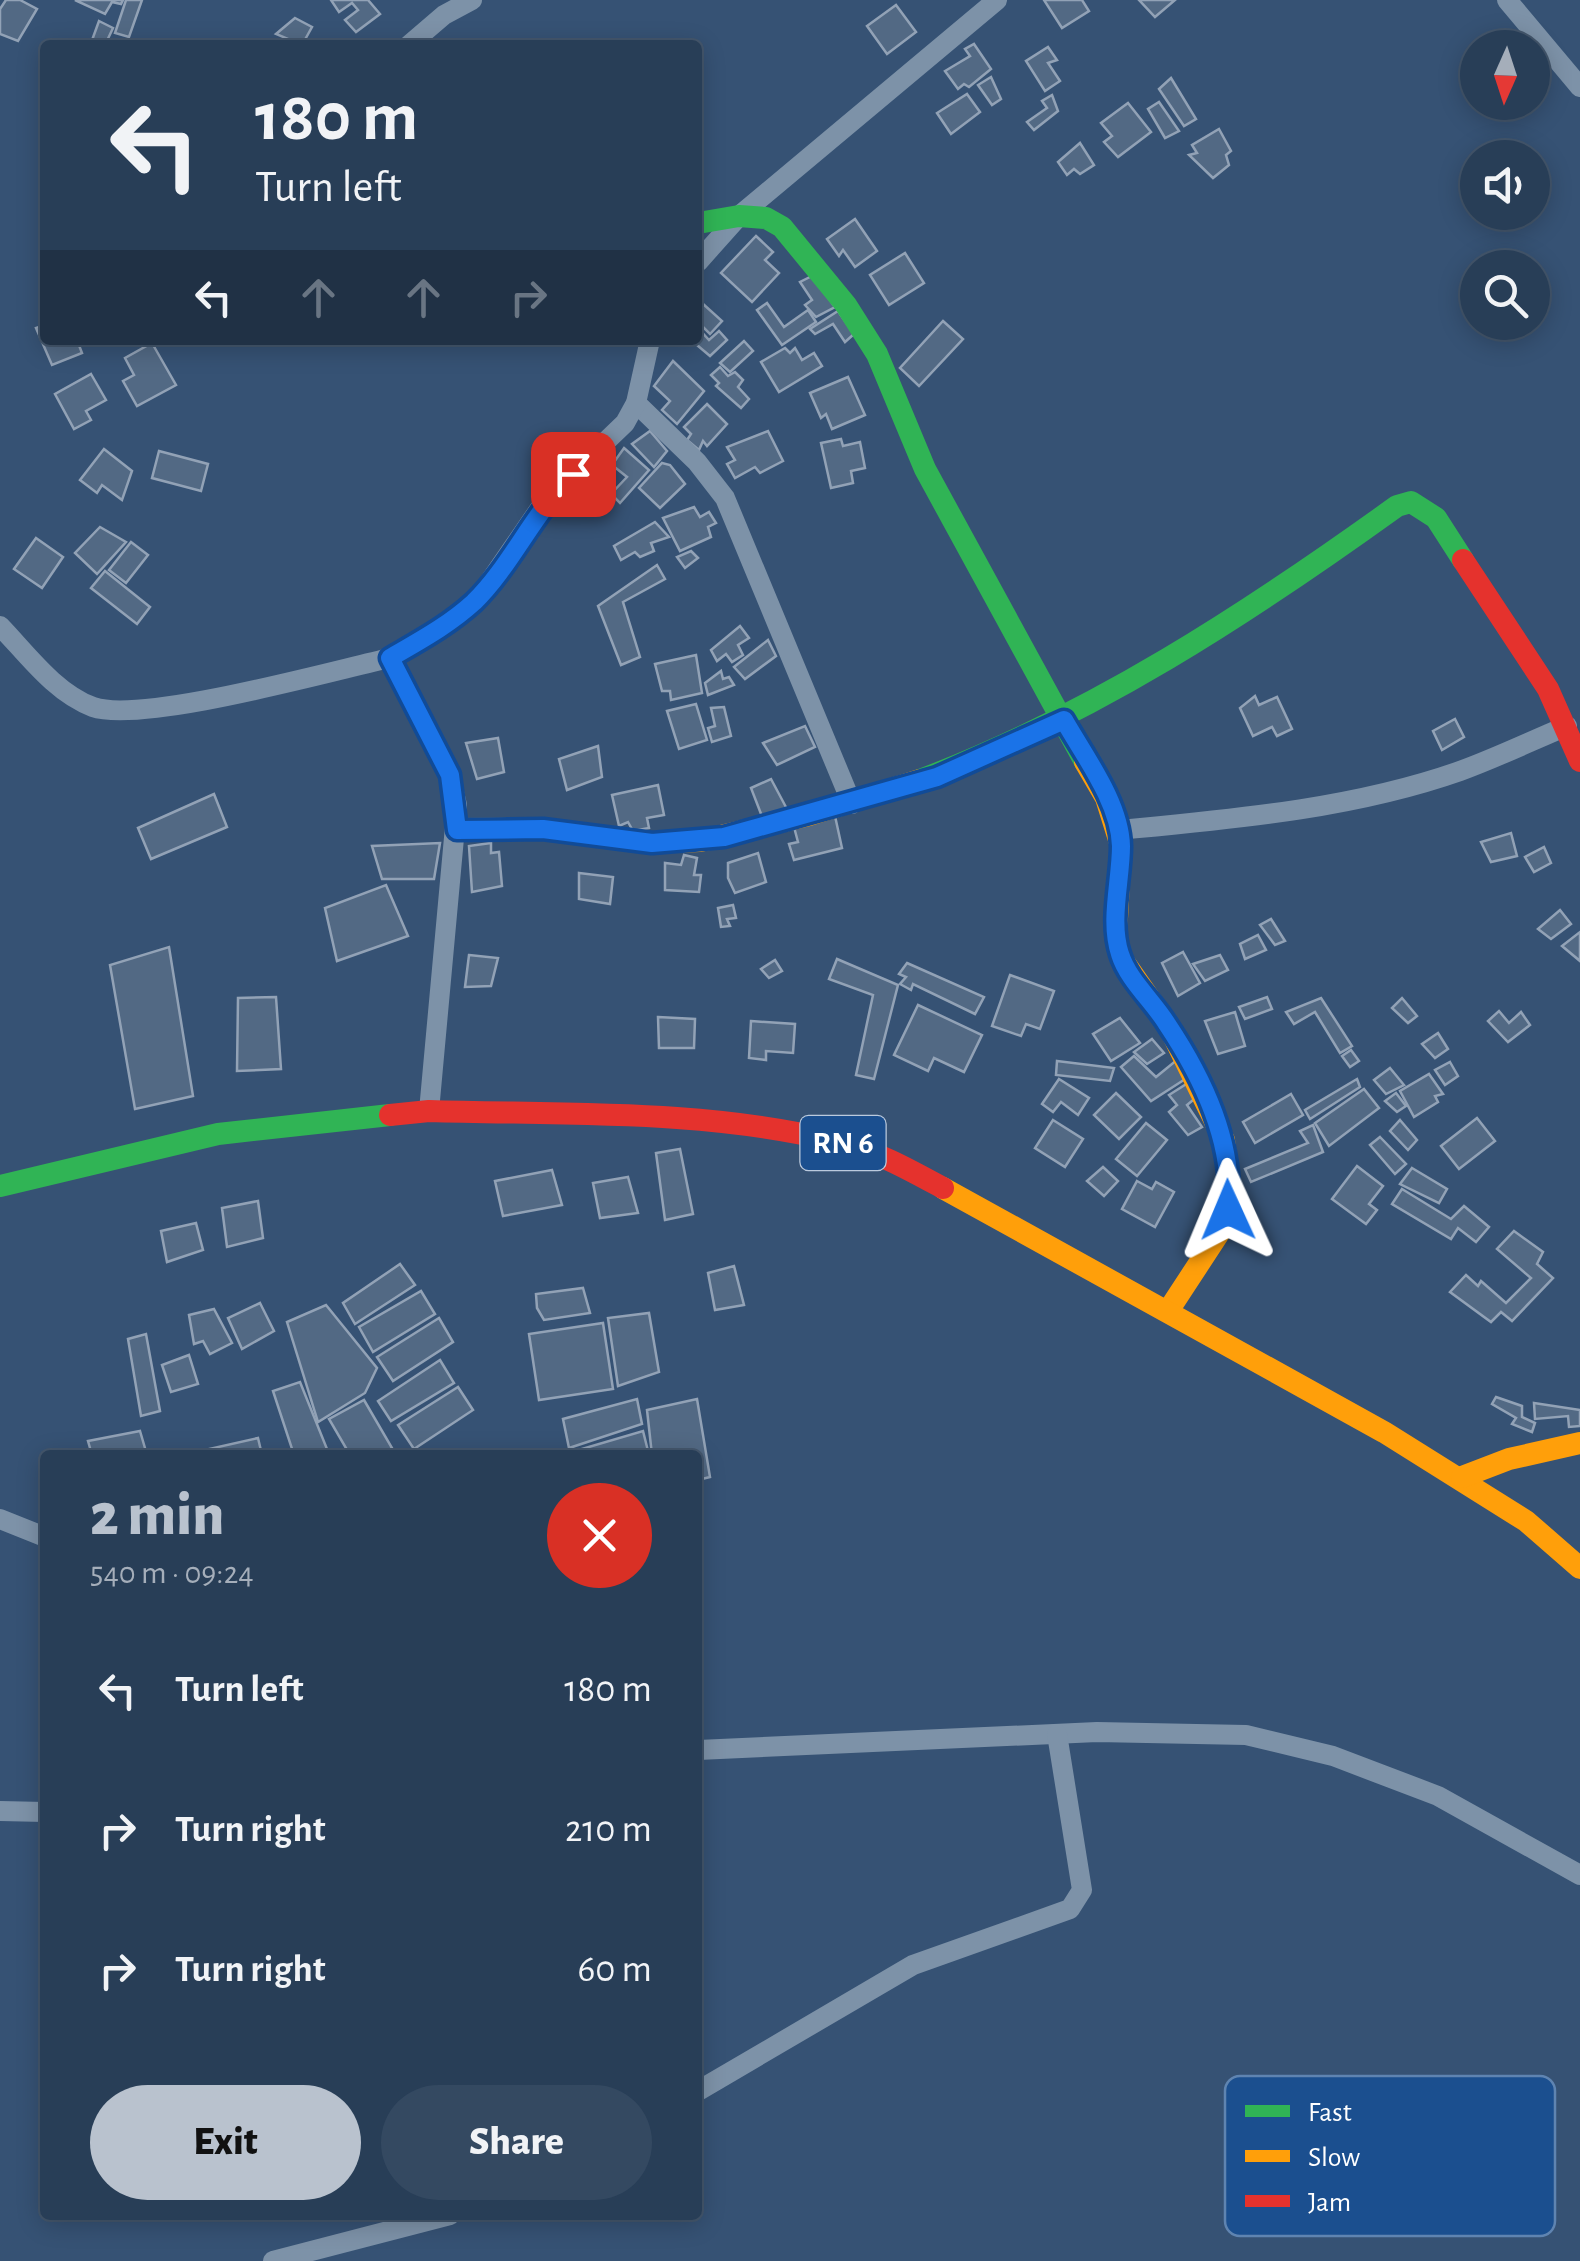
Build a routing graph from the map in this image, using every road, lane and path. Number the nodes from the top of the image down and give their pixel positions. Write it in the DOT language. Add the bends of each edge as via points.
graph roads {
  1 [pos="472,0"];
  2 [pos="997,0"];
  3 [pos="1507,0"];
  4 [pos="415,40"];
  5 [pos="1580,88"];
  6 [pos="739,216"];
  7 [pos="702,222"];
  8 [pos="702,258"];
  9 [pos="649,345"];
  10 [pos="636,403"];
  11 [pos="0,626"];
  12 [pos="390,658"];
  13 [pos="1064,720"];
  14 [pos="1567,726"];
  15 [pos="1580,761"];
  16 [pos="852,804"];
  17 [pos="457,830"];
  18 [pos="1119,830"];
  19 [pos="429,1111"];
  20 [pos="0,1186"];
  21 [pos="1168,1311"];
  22 [pos="1580,1443"];
  23 [pos="1462,1477"];
  24 [pos="0,1519"];
  25 [pos="40,1536"];
  26 [pos="1580,1568"];
  27 [pos="1057,1734"];
  28 [pos="702,1750"];
  29 [pos="0,1811"];
  30 [pos="40,1812"];
  31 [pos="1580,1875"];
  32 [pos="702,2089"];
  33 [pos="431,2220"];
  34 [pos="274,2261"];
  1 -- 4 [label="street"];
  2 -- 6 [label="street"];
  3 -- 5 [label="street"];
  6 -- 7 [label="street"];
  6 -- 8 [label="street"];
  6 -- 13 [label="street" via="782,227 846,305 1012,636"];
  9 -- 10 [label="street"];
  10 -- 12 [label="street" via="625,424 548,498 476,600"];
  10 -- 16 [label="street" via="725,498"];
  11 -- 12 [label="street" via="64,692 96,708 169,706"];
  12 -- 17 [label="street" via="450,775"];
  13 -- 14 [label="street" via="1216,633 1411,502 1436,518"];
  13 -- 16 [label="street" via="937,777"];
  13 -- 18 [label="street"];
  14 -- 15 [label="street"];
  14 -- 18 [label="street" via="1410,786 1210,822"];
  16 -- 17 [label="street" via="687,843 608,841 516,827"];
  17 -- 19 [label="street"];
  18 -- 21 [label="street" via="1120,956 1168,1025 1211,1106 1224,1140 1230,1189 1221,1230"];
  19 -- 20 [label="street, RN 6" via="218,1134"];
  19 -- 21 [label="street, RN 6" via="712,1119 842,1142 888,1160"];
  21 -- 23 [label="street, RN 6"];
  22 -- 23 [label="street"];
  23 -- 26 [label="street, RN 6"];
  24 -- 25 [label="street"];
  27 -- 28 [label="street"];
  27 -- 31 [label="street" via="1246,1735 1332,1756 1438,1796"];
  27 -- 32 [label="street" via="1082,1890 1070,1909 914,1965"];
  29 -- 30 [label="street"];
  33 -- 34 [label="street"];
}
